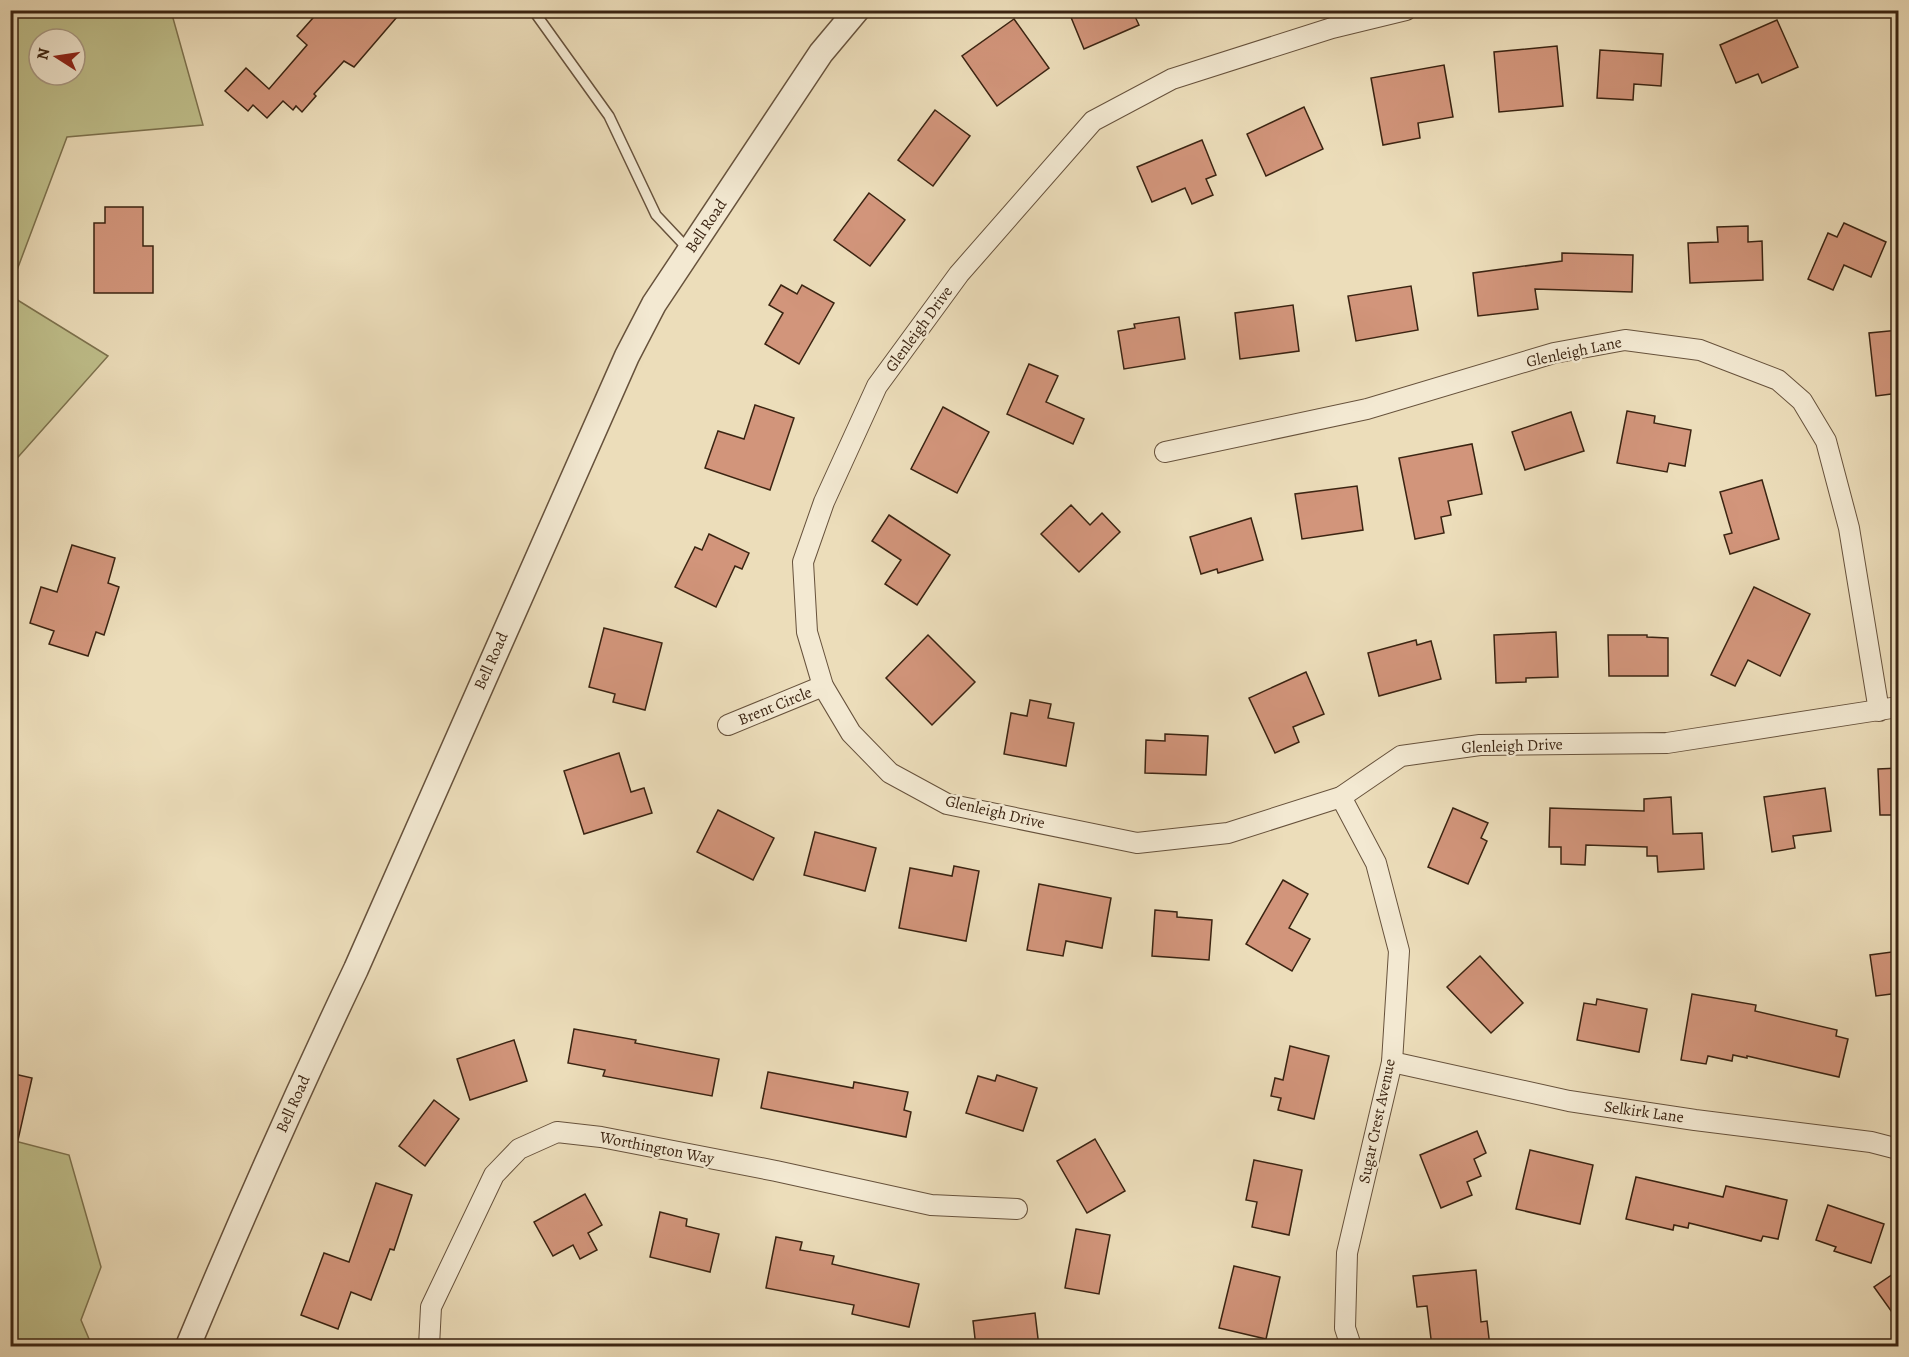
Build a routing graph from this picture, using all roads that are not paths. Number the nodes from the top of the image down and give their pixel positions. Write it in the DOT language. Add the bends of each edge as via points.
graph roads {
  1 [pos="533,10"];
  2 [pos="857,10"];
  3 [pos="1406,10"];
  4 [pos="690,250"];
  5 [pos="1165,452"];
  6 [pos="823,687"];
  7 [pos="1899,707"];
  8 [pos="1879,711"];
  9 [pos="728,725"];
  10 [pos="1341,797"];
  11 [pos="1392,1062"];
  12 [pos="1899,1149"];
  13 [pos="1017,1209"];
  14 [pos="188,1347"];
  15 [pos="429,1347"];
  16 [pos="1351,1347"];
  1 -- 4 [label="lane" via="609,116 657,215"];
  2 -- 4 [label="street, Bell Road" via="821,53"];
  3 -- 6 [label="street, Glenleigh Drive" via="1332,28 1172,79 1093,121 959,274 877,386 824,502 803,562 807,632"];
  4 -- 14 [label="street, Bell Road" via="654,304 627,356"];
  5 -- 8 [label="street, Glenleigh Lane" via="1367,409 1554,354 1625,340 1700,350 1778,380 1802,401 1826,441 1849,528"];
  6 -- 9 [label="street, Brent Circle"];
  6 -- 10 [label="street, Glenleigh Drive" via="851,733 890,773 947,804 1137,843 1228,833"];
  7 -- 8 [label="street, Glenleigh Drive"];
  8 -- 10 [label="street, Glenleigh Drive" via="1667,743 1480,745 1401,756"];
  10 -- 11 [label="street, Sugar Crest Avenue" via="1376,862 1399,951"];
  11 -- 12 [label="street, Selkirk Lane" via="1569,1101"];
  11 -- 16 [label="street, Sugar Crest Avenue" via="1347,1253 1345,1328"];
  13 -- 15 [label="street, Worthington Way" via="931,1205 613,1139 557,1132 519,1149 494,1175 431,1307"];
}
